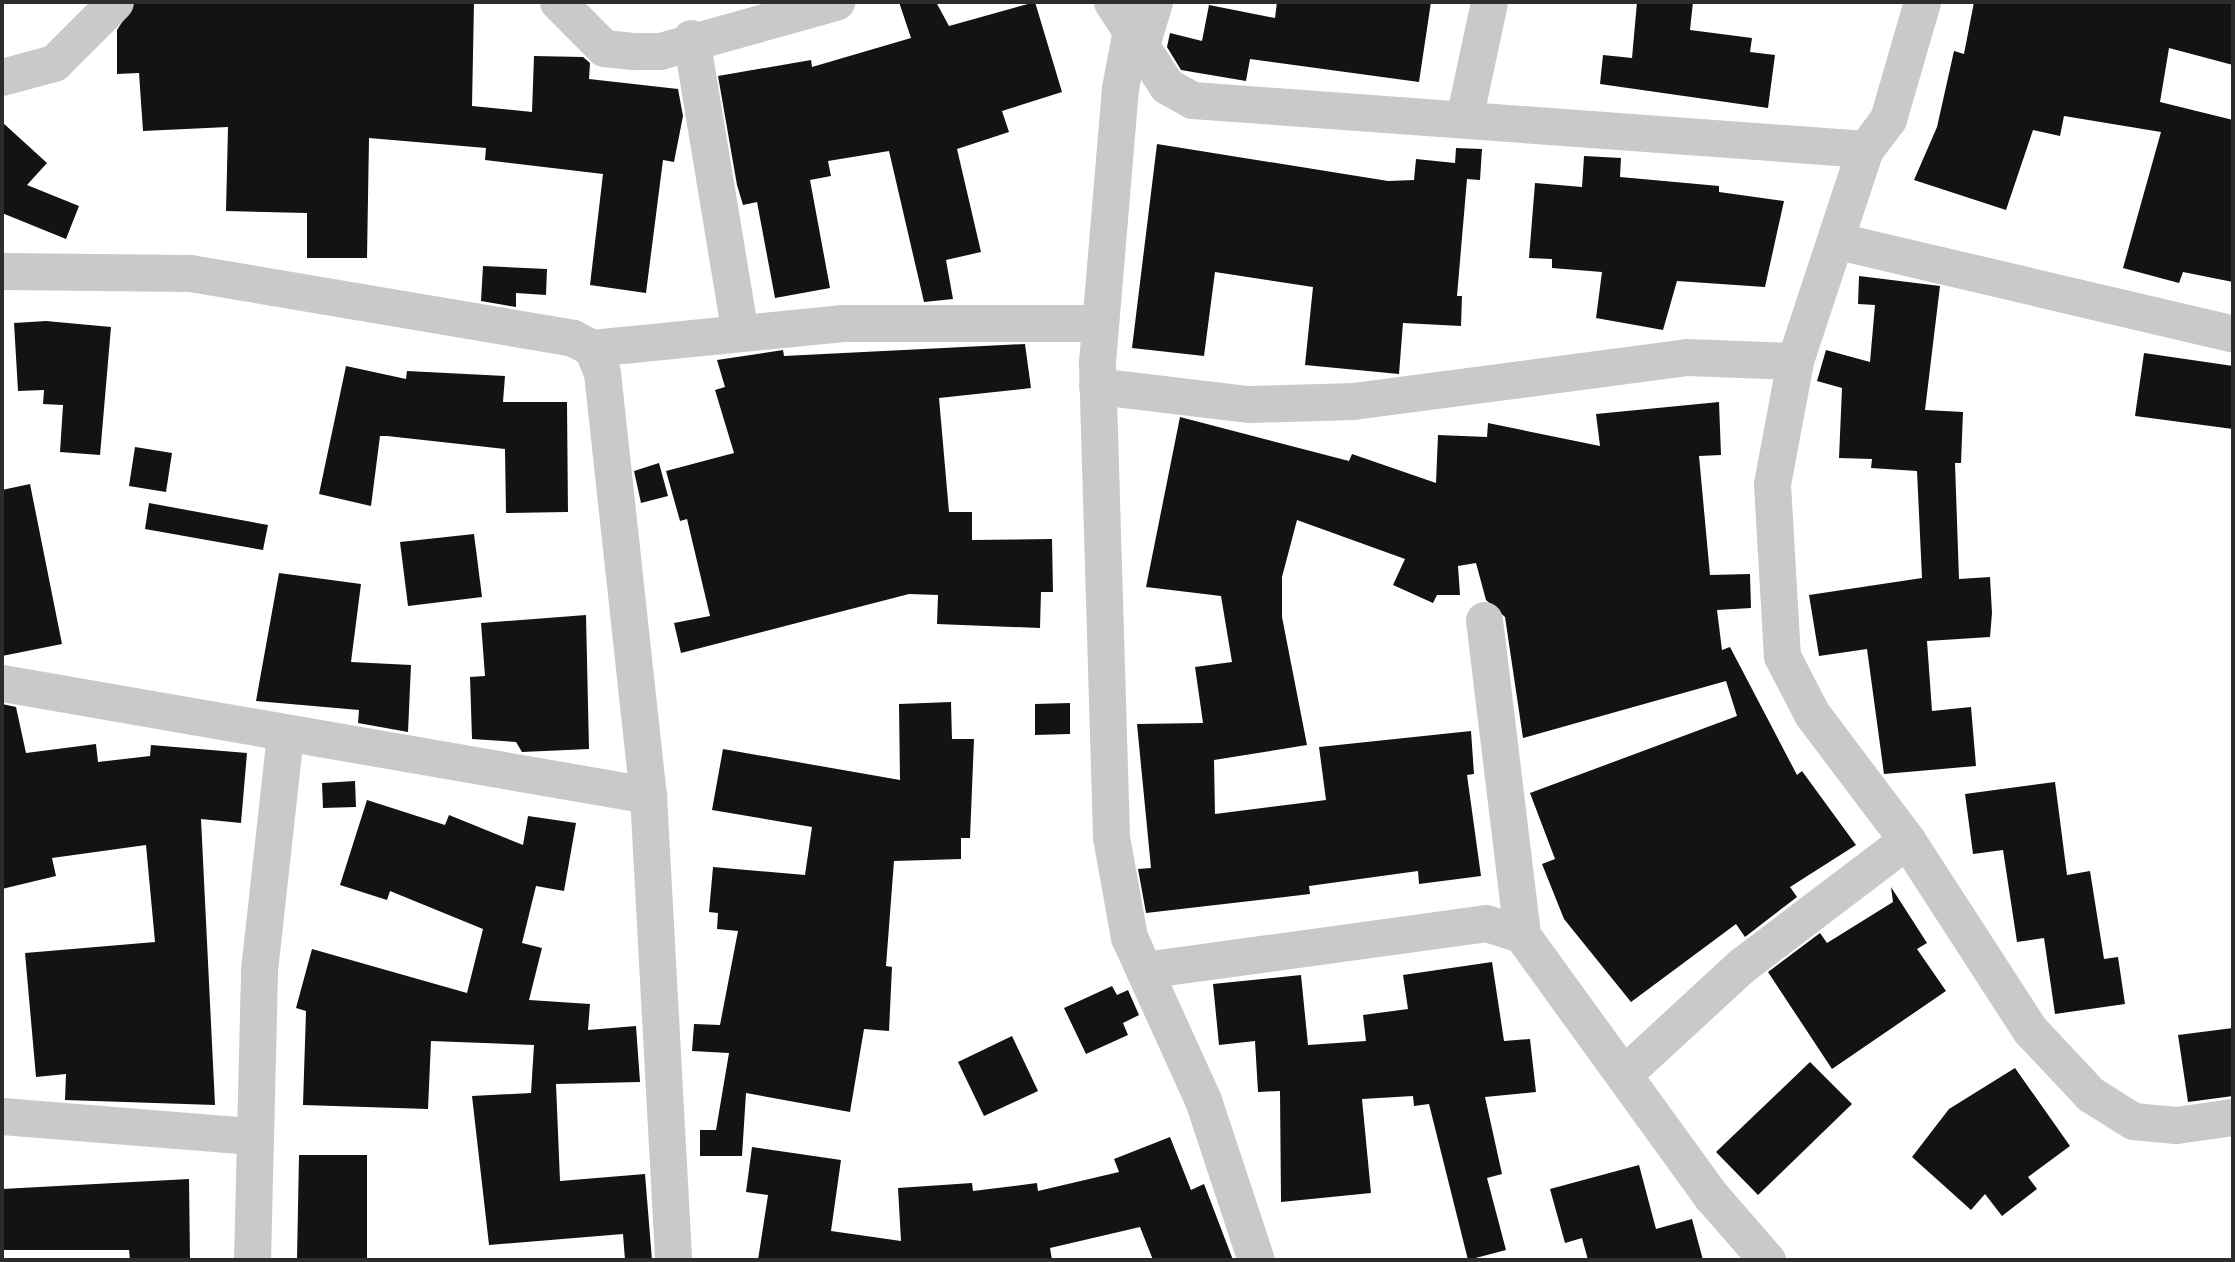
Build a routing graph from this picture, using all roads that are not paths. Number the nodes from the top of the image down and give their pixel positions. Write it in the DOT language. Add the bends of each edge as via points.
graph roads {
  1 [pos="115,2"];
  2 [pos="558,2"];
  3 [pos="832,2"];
  4 [pos="1154,2"];
  5 [pos="1489,2"];
  6 [pos="1922,2"];
  7 [pos="1128,25"];
  8 [pos="691,38"];
  9 [pos="2,77"];
  10 [pos="1464,119"];
  11 [pos="1865,149"];
  12 [pos="1838,241"];
  13 [pos="2,271"];
  14 [pos="1100,323"];
  15 [pos="739,330"];
  16 [pos="2233,334"];
  17 [pos="592,348"];
  18 [pos="1795,361"];
  19 [pos="1097,386"];
  20 [pos="1484,620"];
  21 [pos="2,683"];
  22 [pos="285,733"];
  23 [pos="648,795"];
  24 [pos="1907,840"];
  25 [pos="1522,935"];
  26 [pos="1144,970"];
  27 [pos="1625,1073"];
  28 [pos="2,1116"];
  29 [pos="2233,1117"];
  30 [pos="252,1136"];
  31 [pos="252,1260"];
  32 [pos="673,1260"];
  33 [pos="1256,1260"];
  34 [pos="1767,1260"];
  1 -- 9 [label="street" via="54,63"];
  2 -- 8 [label="street" via="604,48 660,51"];
  3 -- 8 [label="street"];
  4 -- 7 [label="street"];
  5 -- 10 [label="street"];
  6 -- 11 [label="street" via="1888,119"];
  7 -- 10 [label="street" via="1167,86 1192,100"];
  7 -- 14 [label="street"];
  8 -- 15 [label="street"];
  10 -- 11 [label="street"];
  11 -- 12 [label="street"];
  12 -- 16 [label="street"];
  12 -- 18 [label="street"];
  13 -- 17 [label="street" via="190,273 573,338"];
  14 -- 15 [label="street" via="843,323"];
  14 -- 19 [label="street"];
  15 -- 17 [label="street"];
  17 -- 23 [label="street" via="602,373"];
  18 -- 19 [label="street" via="1687,357 1353,401 1248,404"];
  18 -- 24 [label="street" via="1772,484 1782,656 1812,714"];
  19 -- 26 [label="street" via="1111,837 1129,937"];
  20 -- 25 [label="street"];
  21 -- 22 [label="street"];
  22 -- 23 [label="street"];
  22 -- 30 [label="street" via="259,970"];
  23 -- 32 [label="street"];
  24 -- 27 [label="street" via="1741,966"];
  24 -- 29 [label="street" via="2030,1030 2090,1094 2133,1121 2176,1125"];
  25 -- 26 [label="street" via="1486,923"];
  25 -- 27 [label="street"];
  26 -- 33 [label="street" via="1203,1100"];
  27 -- 34 [label="street" via="1712,1196"];
  28 -- 30 [label="street"];
  30 -- 31 [label="street"];
}
